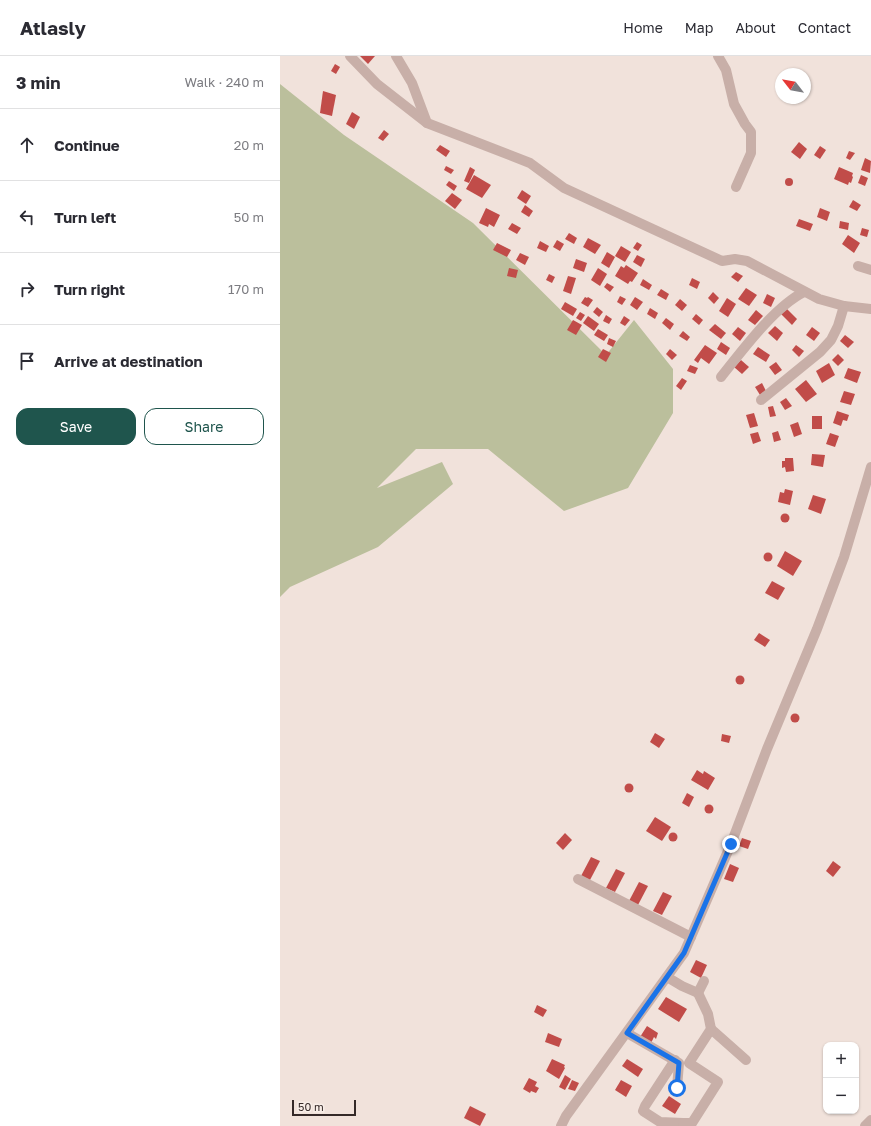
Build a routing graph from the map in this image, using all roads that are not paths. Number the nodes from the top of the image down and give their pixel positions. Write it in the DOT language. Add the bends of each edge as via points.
graph roads {
  1 [pos="350,56"];
  2 [pos="396,56"];
  3 [pos="718,56"];
  4 [pos="427,123"];
  5 [pos="736,187"];
  6 [pos="858,266"];
  7 [pos="871,270"];
  8 [pos="804,292"];
  9 [pos="844,306"];
  10 [pos="871,309"];
  11 [pos="721,377"];
  12 [pos="761,400"];
  13 [pos="871,467"];
  14 [pos="578,879"];
  15 [pos="691,937"];
  16 [pos="667,977"];
  17 [pos="704,981"];
  18 [pos="698,993"];
  19 [pos="711,1029"];
  20 [pos="627,1033"];
  21 [pos="675,1060"];
  22 [pos="746,1060"];
  23 [pos="677,1088"];
  24 [pos="871,1120"];
  25 [pos="564,1124"];
  26 [pos="684,1124"];
  27 [pos="865,1126"];
  1 -- 4 [label="street" via="377,84"];
  2 -- 4 [label="street" via="412,83"];
  3 -- 5 [label="street" via="726,70 734,104 751,132 751,153"];
  4 -- 8 [label="street" via="530,163 564,188 722,261 748,261"];
  6 -- 7 [label="street"];
  8 -- 9 [label="street"];
  8 -- 11 [label="street" via="782,307"];
  9 -- 10 [label="street"];
  9 -- 12 [label="street" via="831,340"];
  13 -- 15 [label="street" via="844,557 820,622"];
  14 -- 15 [label="street"];
  15 -- 16 [label="street" via="684,953"];
  16 -- 18 [label="street"];
  16 -- 20 [label="street"];
  17 -- 18 [label="street"];
  18 -- 19 [label="street" via="708,1014"];
  19 -- 22 [label="street"];
  19 -- 26 [label="street" via="688,1063 718,1082 692,1123"];
  20 -- 21 [label="street"];
  20 -- 25 [label="street"];
  21 -- 23 [label="street" via="679,1063"];
  21 -- 26 [label="street" via="643,1111 660,1122"];
  24 -- 27 [label="street"];
}
